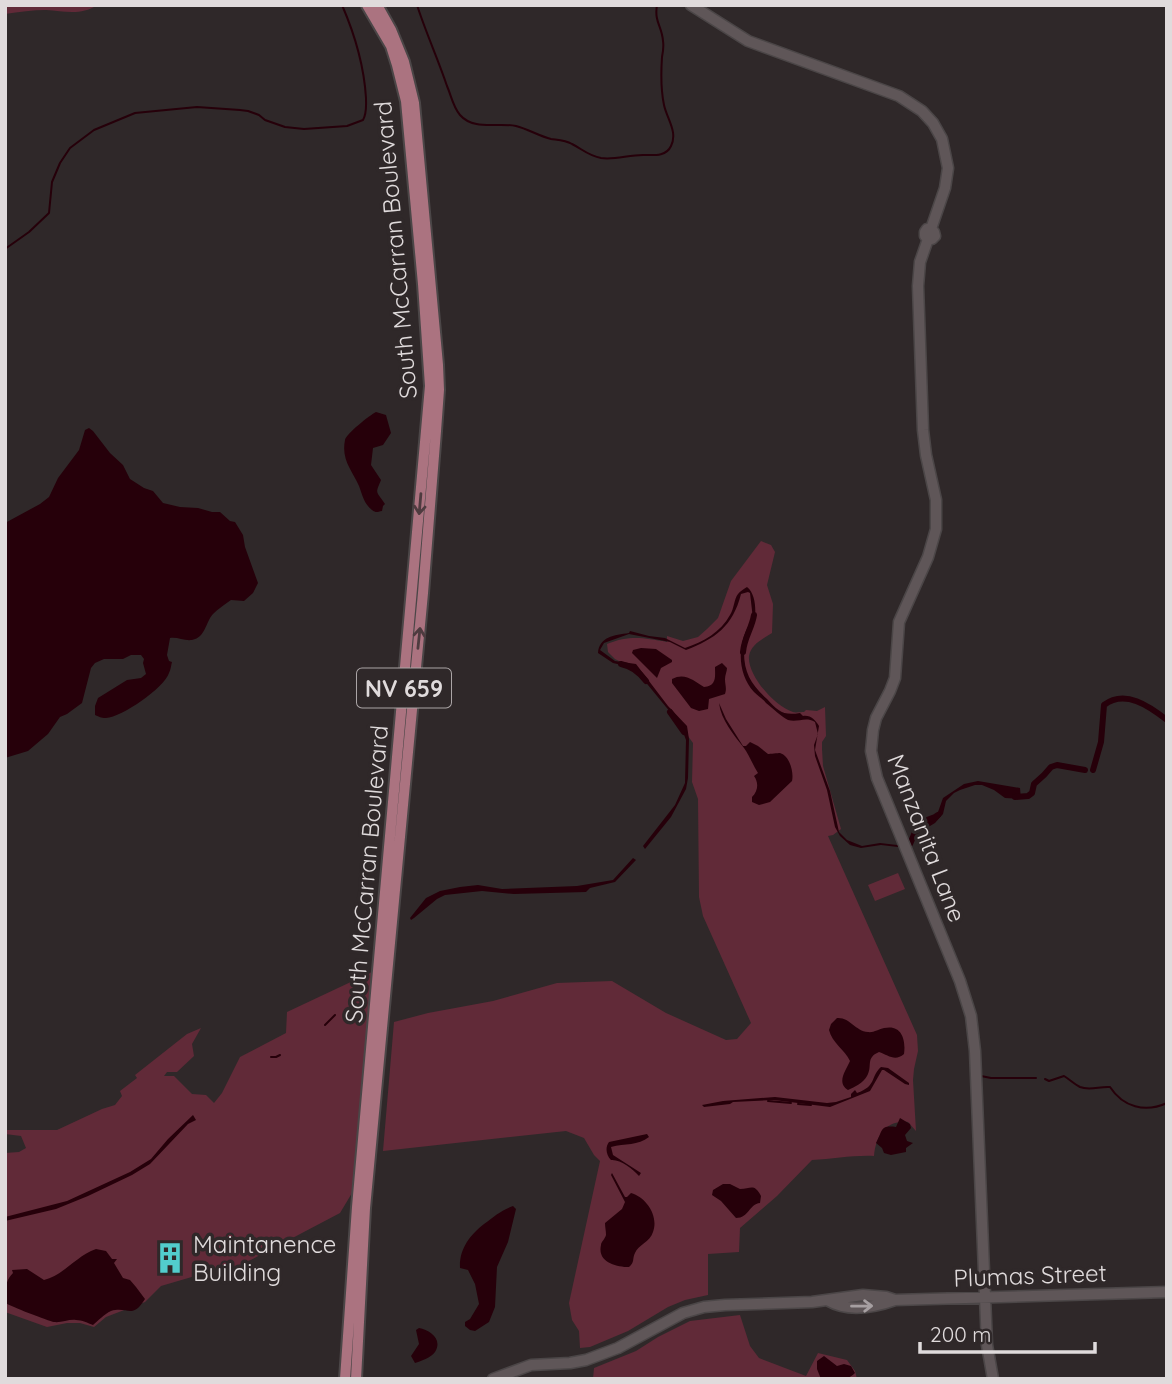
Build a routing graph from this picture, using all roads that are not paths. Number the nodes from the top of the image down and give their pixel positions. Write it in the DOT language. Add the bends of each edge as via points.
graph roads {
  1 [pos="366,5"];
  2 [pos="377,5"];
  3 [pos="691,5"];
  4 [pos="1167,1292"];
  5 [pos="985,1297"];
  6 [pos="345,1379"];
  7 [pos="356,1379"];
  8 [pos="493,1379"];
  9 [pos="993,1379"];
  1 -- 6 [label="main road, South McCarran Boulevard / NV 659, one-way" via="391,46 406,101 430,386"];
  7 -- 2 [label="main road, South McCarran Boulevard / NV 659, one-way" via="365,1208 439,390 414,103 404,62"];
  3 -- 5 [label="street, Manzanita Lane" via="748,41 899,96 922,111 942,139 948,168 946,188 919,270 923,430 936,500 936,529 899,622 895,678 871,744 875,772 964,993 972,1026"];
  4 -- 5 [label="street, Plumas Street"];
  5 -- 8 [label="street, Plumas Street" via="895,1300 860,1307 829,1301 694,1309 586,1360 531,1365"];
  5 -- 9 [label="street, Manzanita Lane"];
}
